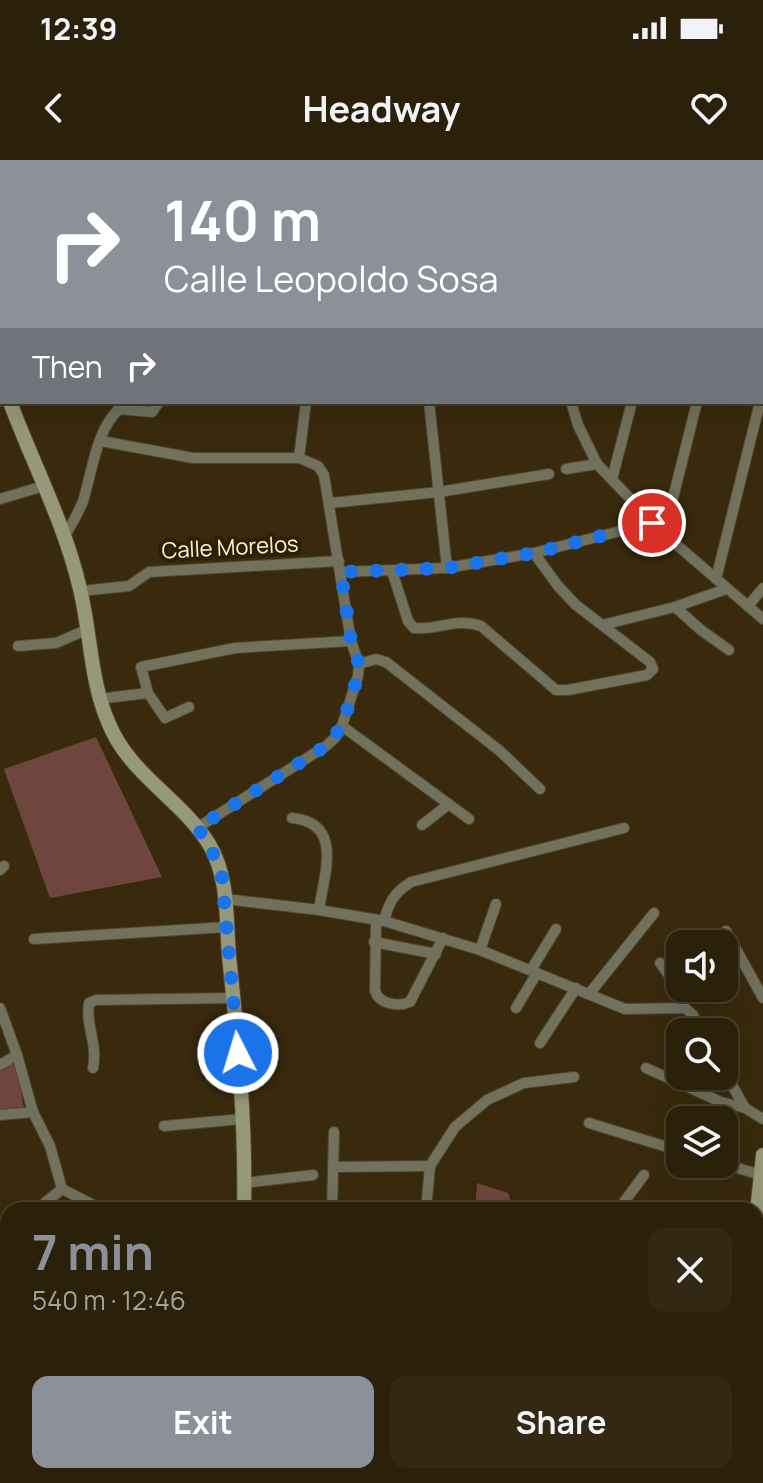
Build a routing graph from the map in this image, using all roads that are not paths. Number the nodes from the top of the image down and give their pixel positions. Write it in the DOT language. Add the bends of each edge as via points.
graph roads {
  1 [pos="11,404"];
  2 [pos="158,404"];
  3 [pos="304,404"];
  4 [pos="429,404"];
  5 [pos="572,404"];
  6 [pos="631,404"];
  7 [pos="696,404"];
  8 [pos="760,404"];
  9 [pos="101,441"];
  10 [pos="299,458"];
  11 [pos="597,464"];
  12 [pos="566,469"];
  13 [pos="549,474"];
  14 [pos="612,479"];
  15 [pos="44,486"];
  16 [pos="439,492"];
  17 [pos="0,499"];
  18 [pos="330,503"];
  19 [pos="652,523"];
  20 [pos="664,534"];
  21 [pos="65,535"];
  22 [pos="534,553"];
  23 [pos="340,567"];
  24 [pos="447,568"];
  25 [pos="392,571"];
  26 [pos="716,579"];
  27 [pos="763,588"];
  28 [pos="726,589"];
  29 [pos="81,591"];
  30 [pos="748,606"];
  31 [pos="675,607"];
  32 [pos="763,619"];
  33 [pos="602,625"];
  34 [pos="86,630"];
  35 [pos="351,641"];
  36 [pos="18,646"];
  37 [pos="729,650"];
  38 [pos="359,664"];
  39 [pos="148,693"];
  40 [pos="98,699"];
  41 [pos="189,707"];
  42 [pos="342,726"];
  43 [pos="540,789"];
  44 [pos="449,804"];
  45 [pos="292,818"];
  46 [pos="469,819"];
  47 [pos="422,825"];
  48 [pos="197,828"];
  49 [pos="624,828"];
  50 [pos="225,899"];
  51 [pos="496,904"];
  52 [pos="319,910"];
  53 [pos="654,913"];
  54 [pos="380,921"];
  55 [pos="227,927"];
  56 [pos="556,929"];
  57 [pos="443,938"];
  58 [pos="34,939"];
  59 [pos="374,942"];
  60 [pos="480,950"];
  61 [pos="738,953"];
  62 [pos="436,954"];
  63 [pos="660,963"];
  64 [pos="534,972"];
  65 [pos="576,988"];
  66 [pos="589,994"];
  67 [pos="233,998"];
  68 [pos="763,998"];
  69 [pos="0,1008"];
  70 [pos="516,1008"];
  71 [pos="685,1008"];
  72 [pos="695,1018"];
  73 [pos="540,1043"];
  74 [pos="17,1055"];
  75 [pos="0,1065"];
  76 [pos="93,1068"];
  77 [pos="646,1068"];
  78 [pos="574,1077"];
  79 [pos="735,1090"];
  80 [pos="745,1108"];
  81 [pos="33,1112"];
  82 [pos="0,1115"];
  83 [pos="242,1119"];
  84 [pos="763,1119"];
  85 [pos="589,1123"];
  86 [pos="164,1126"];
  87 [pos="334,1132"];
  88 [pos="666,1146"];
  89 [pos="763,1155"];
  90 [pos="430,1166"];
  91 [pos="333,1167"];
  92 [pos="738,1168"];
  93 [pos="313,1175"];
  94 [pos="644,1175"];
  95 [pos="761,1175"];
  96 [pos="244,1183"];
  97 [pos="62,1189"];
  98 [pos="46,1202"];
  99 [pos="87,1202"];
  100 [pos="244,1202"];
  101 [pos="332,1202"];
  102 [pos="427,1202"];
  103 [pos="624,1202"];
  104 [pos="758,1202"];
  1 -- 15 [label="street"];
  2 -- 9 [label="street" via="152,412 119,409"];
  3 -- 10 [label="street"];
  4 -- 16 [label="street"];
  5 -- 11 [label="street"];
  6 -- 14 [label="street"];
  7 -- 20 [label="street"];
  8 -- 26 [label="street"];
  9 -- 10 [label="street" via="193,458"];
  9 -- 21 [label="street" via="77,516"];
  10 -- 18 [label="street" via="318,466"];
  11 -- 12 [label="street"];
  11 -- 14 [label="street"];
  13 -- 16 [label="street"];
  14 -- 19 [label="street"];
  15 -- 17 [label="street"];
  15 -- 21 [label="street"];
  16 -- 18 [label="street"];
  16 -- 24 [label="street"];
  18 -- 23 [label="street"];
  19 -- 20 [label="street"];
  19 -- 22 [label="street, Calle Morelos"];
  20 -- 26 [label="street"];
  21 -- 29 [label="street"];
  22 -- 24 [label="street, Calle Morelos"];
  22 -- 33 [label="street" via="558,586"];
  23 -- 25 [label="street, Calle Morelos"];
  23 -- 29 [label="street, Calle Morelos" via="149,572 129,586"];
  23 -- 35 [label="street"];
  24 -- 25 [label="street, Calle Morelos"];
  25 -- 33 [label="street" via="414,628 455,622 481,626 556,690 647,675 653,669"];
  26 -- 28 [label="street"];
  27 -- 30 [label="street"];
  28 -- 30 [label="street"];
  28 -- 31 [label="street"];
  29 -- 34 [label="street"];
  30 -- 32 [label="street"];
  31 -- 33 [label="street"];
  31 -- 37 [label="street"];
  34 -- 36 [label="street" via="56,643"];
  34 -- 40 [label="street"];
  35 -- 38 [label="street"];
  35 -- 39 [label="street" via="235,648 141,667"];
  38 -- 42 [label="street"];
  38 -- 43 [label="street" via="386,662"];
  39 -- 40 [label="street"];
  39 -- 41 [label="street" via="165,718"];
  40 -- 48 [label="street" via="122,750"];
  42 -- 44 [label="street"];
  42 -- 48 [label="street" via="326,746"];
  44 -- 46 [label="street"];
  44 -- 47 [label="street"];
  45 -- 52 [label="street" via="319,826 326,838"];
  48 -- 50 [label="street" via="217,861"];
  49 -- 54 [label="street" via="411,882 398,890"];
  50 -- 52 [label="street"];
  50 -- 55 [label="street"];
  51 -- 60 [label="street"];
  52 -- 54 [label="street"];
  53 -- 66 [label="street"];
  54 -- 57 [label="street"];
  54 -- 59 [label="street"];
  55 -- 58 [label="street"];
  55 -- 67 [label="street"];
  56 -- 64 [label="street"];
  57 -- 60 [label="street"];
  57 -- 62 [label="street"];
  59 -- 62 [label="street"];
  59 -- 62 [label="street" via="375,991 384,1002 410,1002"];
  60 -- 64 [label="street"];
  61 -- 68 [label="street"];
  63 -- 71 [label="street"];
  64 -- 65 [label="street"];
  64 -- 70 [label="street"];
  65 -- 66 [label="street"];
  65 -- 73 [label="street"];
  66 -- 71 [label="street" via="625,1009"];
  67 -- 76 [label="street" via="89,1003"];
  67 -- 83 [label="street"];
  69 -- 74 [label="street"];
  71 -- 72 [label="street"];
  74 -- 75 [label="street"];
  74 -- 81 [label="street"];
  77 -- 80 [label="street"];
  78 -- 90 [label="street" via="524,1083 487,1100 455,1127"];
  79 -- 80 [label="street"];
  80 -- 84 [label="street"];
  81 -- 82 [label="street"];
  81 -- 97 [label="street"];
  83 -- 86 [label="street"];
  83 -- 96 [label="street"];
  85 -- 88 [label="street"];
  87 -- 91 [label="street"];
  89 -- 95 [label="street"];
  90 -- 91 [label="street"];
  90 -- 102 [label="street"];
  91 -- 101 [label="street"];
  92 -- 95 [label="street"];
  93 -- 96 [label="street"];
  94 -- 103 [label="street"];
  95 -- 104 [label="street"];
  96 -- 100 [label="street"];
  97 -- 98 [label="street"];
  97 -- 99 [label="street"];
}
